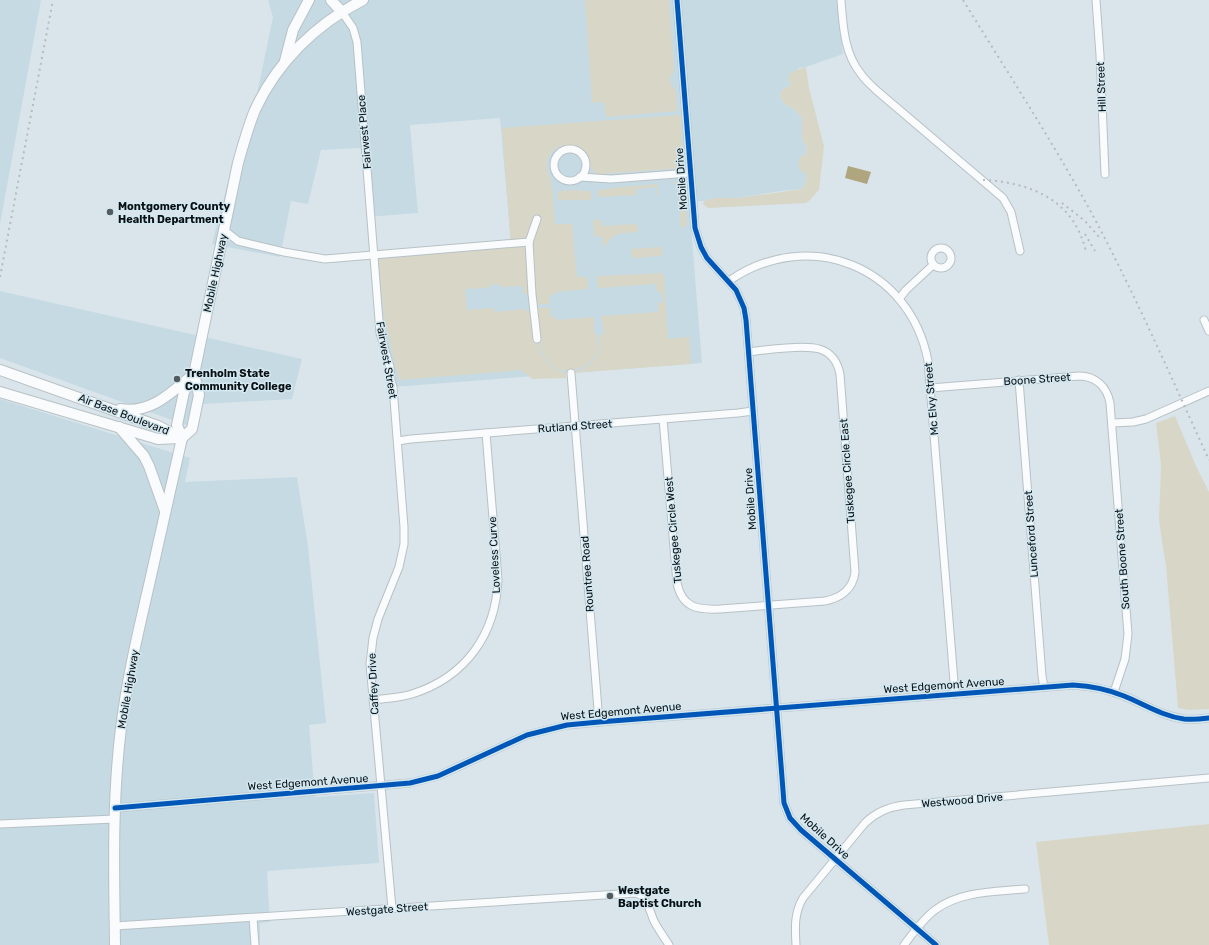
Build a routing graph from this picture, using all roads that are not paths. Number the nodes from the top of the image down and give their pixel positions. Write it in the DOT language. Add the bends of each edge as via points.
graph roads {
  1 [pos="310,0"];
  2 [pos="331,0"];
  3 [pos="339,0"];
  4 [pos="363,0"];
  5 [pos="677,0"];
  6 [pos="841,0"];
  7 [pos="1096,0"];
  8 [pos="342,12"];
  9 [pos="284,63"];
  10 [pos="690,173"];
  11 [pos="1105,174"];
  12 [pos="580,177"];
  13 [pos="537,219"];
  14 [pos="224,230"];
  15 [pos="529,242"];
  16 [pos="1020,251"];
  17 [pos="374,255"];
  18 [pos="933,265"];
  19 [pos="728,280"];
  20 [pos="899,299"];
  21 [pos="1204,320"];
  22 [pos="1209,331"];
  23 [pos="538,339"];
  24 [pos="749,352"];
  25 [pos="0,370"];
  26 [pos="572,373"];
  27 [pos="194,374"];
  28 [pos="1019,380"];
  29 [pos="930,388"];
  30 [pos="1209,391"];
  31 [pos="0,392"];
  32 [pos="99,405"];
  33 [pos="753,411"];
  34 [pos="663,419"];
  35 [pos="1112,423"];
  36 [pos="576,426"];
  37 [pos="118,427"];
  38 [pos="486,433"];
  39 [pos="182,438"];
  40 [pos="398,441"];
  41 [pos="166,512"];
  42 [pos="768,605"];
  43 [pos="1044,688"];
  44 [pos="1114,692"];
  45 [pos="955,694"];
  46 [pos="373,700"];
  47 [pos="776,708"];
  48 [pos="1209,718"];
  49 [pos="599,722"];
  50 [pos="1209,778"];
  51 [pos="381,786"];
  52 [pos="115,808"];
  53 [pos="115,819"];
  54 [pos="0,824"];
  55 [pos="835,859"];
  56 [pos="1025,889"];
  57 [pos="392,908"];
  58 [pos="253,918"];
  59 [pos="115,926"];
  60 [pos="917,929"];
  61 [pos="115,945"];
  62 [pos="255,945"];
  63 [pos="669,945"];
  64 [pos="796,945"];
  65 [pos="904,945"];
  66 [pos="936,945"];
  1 -- 9 [label="main road" via="293,30"];
  2 -- 8 [label="main road"];
  3 -- 8 [label="main road"];
  4 -- 8 [label="main road"];
  5 -- 10 [label="street, Mobile Drive"];
  6 -- 16 [label="street" via="846,42 860,74 1003,198 1011,212"];
  7 -- 11 [label="street, Hill Street"];
  8 -- 9 [label="main road" via="318,30"];
  8 -- 17 [label="street, Fairwest Place" via="353,28 357,42"];
  9 -- 14 [label="main road, Mobile Highway" via="266,88 249,126 238,162"];
  10 -- 12 [label="street" via="611,179"];
  10 -- 19 [label="street, Mobile Drive" via="693,218 698,238 708,258"];
  12 -- 12 [label="street" via="567,181 556,174 554,161 562,150 569,148 581,153 586,165"];
  13 -- 15 [label="street"];
  14 -- 17 [label="street" via="238,241 321,259"];
  14 -- 27 [label="main road, Mobile Highway"];
  15 -- 17 [label="street"];
  15 -- 23 [label="street"];
  17 -- 40 [label="street, Fairwest Street" via="380,333 390,367"];
  18 -- 20 [label="street"];
  19 -- 20 [label="street, Mc Elvy Street" via="770,260 795,256 818,257 841,261 865,271 885,284"];
  19 -- 24 [label="street, Mobile Drive" via="744,308"];
  20 -- 29 [label="street, Mc Elvy Street" via="923,339"];
  21 -- 22 [label="street"];
  24 -- 33 [label="street, Mobile Drive"];
  24 -- 42 [label="street, Tuskegee Circle East" via="799,347 817,348 834,359 840,374 854,567 852,583 846,592 832,600"];
  25 -- 32 [label="main road, Air Base Boulevard"];
  26 -- 36 [label="street, Rountree Road"];
  27 -- 32 [label="main road" via="161,401 150,406 124,409"];
  27 -- 39 [label="main road, Mobile Highway" via="184,392 177,425"];
  27 -- 39 [label="main road, Mobile Highway" via="199,394 192,429"];
  28 -- 29 [label="street, Boone Street"];
  28 -- 35 [label="street, Boone Street" via="1085,376 1096,380 1107,394"];
  28 -- 43 [label="street, Lunceford Street"];
  29 -- 45 [label="street, Mc Elvy Street"];
  30 -- 35 [label="street" via="1140,421"];
  31 -- 37 [label="main road, Air Base Boulevard"];
  32 -- 39 [label="main road, Air Base Boulevard" via="158,426"];
  33 -- 34 [label="street, Rutland Street"];
  33 -- 42 [label="street, Mobile Drive"];
  34 -- 36 [label="street, Rutland Street"];
  34 -- 42 [label="street, Tuskegee Circle West" via="677,582 681,596 691,605 704,610"];
  35 -- 44 [label="street, South Boone Street" via="1128,634 1125,659"];
  36 -- 38 [label="street, Rutland Street"];
  36 -- 49 [label="street, Rountree Road"];
  37 -- 39 [label="main road, Air Base Boulevard" via="158,439"];
  37 -- 41 [label="main road" via="144,456"];
  38 -- 40 [label="street, Rutland Street"];
  38 -- 46 [label="street, Loveless Curve" via="498,579 496,602 489,626 469,658 445,679 412,694"];
  39 -- 41 [label="main road, Mobile Highway"];
  40 -- 46 [label="street, Caffey Drive" via="404,544 399,567 373,638 370,664"];
  41 -- 52 [label="main road, Mobile Highway" via="126,694 118,754"];
  42 -- 47 [label="street, Mobile Drive"];
  43 -- 44 [label="street, West Edgemont Avenue" via="1084,686"];
  43 -- 45 [label="street, West Edgemont Avenue"];
  44 -- 48 [label="street, West Edgemont Avenue" via="1172,716 1190,719"];
  45 -- 47 [label="street, West Edgemont Avenue"];
  46 -- 51 [label="street, Caffey Drive"];
  47 -- 49 [label="street, West Edgemont Avenue"];
  47 -- 55 [label="street, Mobile Drive" via="786,809 796,825"];
  49 -- 51 [label="street, West Edgemont Avenue" via="566,725 539,732 438,776 410,783"];
  50 -- 55 [label="street, Westwood Drive" via="895,806 870,818"];
  51 -- 52 [label="street, West Edgemont Avenue"];
  51 -- 57 [label="street, Caffey Drive"];
  52 -- 53 [label="main road, Mobile Highway"];
  53 -- 54 [label="street"];
  53 -- 59 [label="main road, Mobile Highway"];
  55 -- 60 [label="street, Mobile Drive"];
  55 -- 64 [label="street, Westwood Drive" via="800,903 795,919"];
  56 -- 60 [label="street" via="970,895 950,901 935,910"];
  57 -- 58 [label="street, Westgate Street"];
  57 -- 63 [label="street, Westgate Street" via="639,893"];
  58 -- 59 [label="street, Westgate Street"];
  58 -- 62 [label="street"];
  59 -- 61 [label="main road, Mobile Highway"];
  60 -- 65 [label="street"];
  60 -- 66 [label="street, Mobile Drive"];
}
